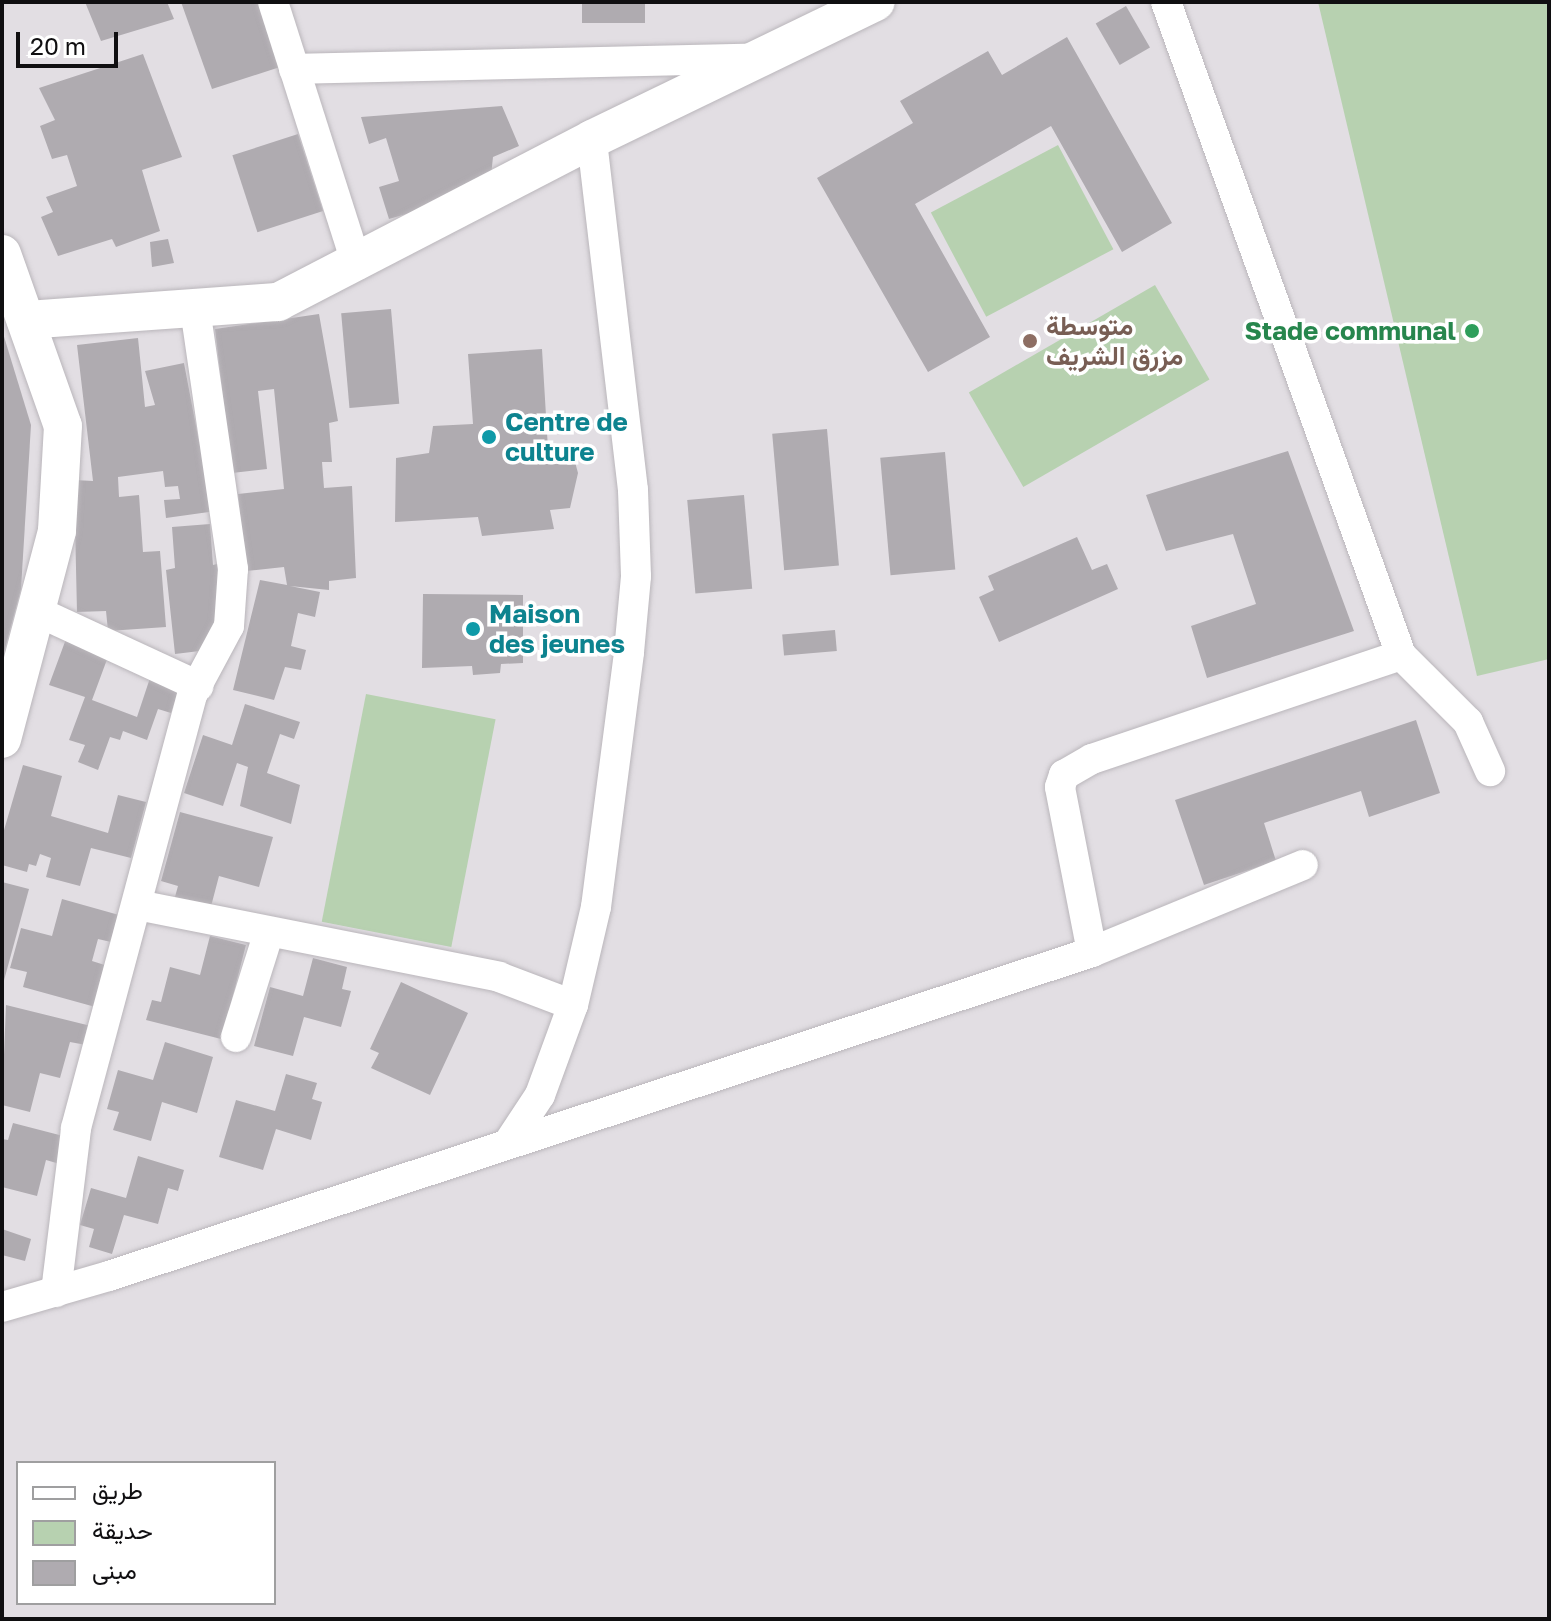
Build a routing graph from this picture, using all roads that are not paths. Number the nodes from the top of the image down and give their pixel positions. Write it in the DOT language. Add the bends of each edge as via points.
graph roads {
  1 [pos="273,2"];
  2 [pos="876,2"];
  3 [pos="1166,2"];
  4 [pos="752,59"];
  5 [pos="294,69"];
  6 [pos="592,139"];
  7 [pos="2,254"];
  8 [pos="357,265"];
  9 [pos="195,308"];
  10 [pos="26,320"];
  11 [pos="36,611"];
  12 [pos="1401,655"];
  13 [pos="198,686"];
  14 [pos="2,739"];
  15 [pos="1490,771"];
  16 [pos="1303,865"];
  17 [pos="137,905"];
  18 [pos="269,932"];
  19 [pos="1092,952"];
  20 [pos="573,1005"];
  21 [pos="236,1037"];
  22 [pos="509,1142"];
  23 [pos="56,1292"];
  24 [pos="2,1307"];
  1 -- 5 [label="street"];
  2 -- 4 [label="street"];
  3 -- 12 [label="street"];
  4 -- 5 [label="street"];
  4 -- 6 [label="street"];
  5 -- 8 [label="street"];
  6 -- 8 [label="street"];
  6 -- 20 [label="street" via="624,388 636,576 596,907"];
  7 -- 10 [label="street"];
  8 -- 9 [label="street" via="278,302"];
  9 -- 10 [label="street"];
  9 -- 13 [label="street" via="233,569 229,626"];
  10 -- 11 [label="street" via="63,426 57,531"];
  11 -- 13 [label="street"];
  11 -- 14 [label="street"];
  12 -- 15 [label="street" via="1468,722"];
  12 -- 19 [label="street" via="1092,759 1064,775 1060,787"];
  13 -- 17 [label="street"];
  16 -- 19 [label="street"];
  17 -- 18 [label="street"];
  17 -- 23 [label="street" via="76,1128"];
  18 -- 20 [label="street" via="499,977"];
  18 -- 21 [label="street"];
  19 -- 22 [label="street"];
  20 -- 22 [label="street" via="540,1095"];
  22 -- 23 [label="street"];
  23 -- 24 [label="street"];
}
